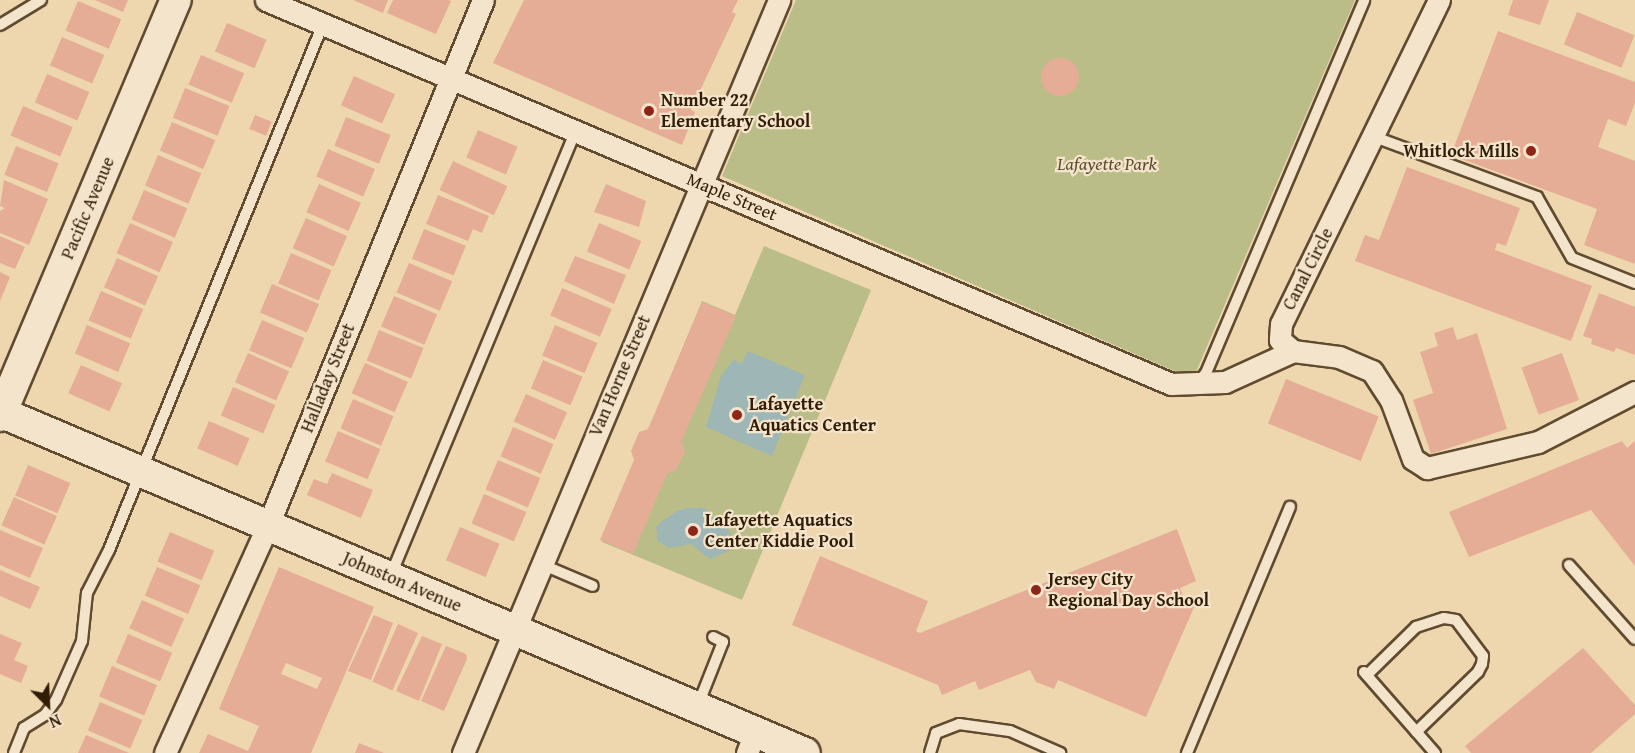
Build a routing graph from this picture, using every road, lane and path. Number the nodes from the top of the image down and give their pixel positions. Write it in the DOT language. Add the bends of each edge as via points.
graph roads {
  1 [pos="41,0"];
  2 [pos="176,0"];
  3 [pos="266,0"];
  4 [pos="483,0"];
  5 [pos="779,0"];
  6 [pos="1364,0"];
  7 [pos="1439,0"];
  8 [pos="323,24"];
  9 [pos="0,26"];
  10 [pos="451,78"];
  11 [pos="576,131"];
  12 [pos="1372,136"];
  13 [pos="701,184"];
  14 [pos="1635,284"];
  15 [pos="1293,351"];
  16 [pos="1199,381"];
  17 [pos="1635,392"];
  18 [pos="0,413"];
  19 [pos="140,471"];
  20 [pos="1290,507"];
  21 [pos="268,525"];
  22 [pos="541,564"];
  23 [pos="1569,564"];
  24 [pos="390,577"];
  25 [pos="593,586"];
  26 [pos="513,630"];
  27 [pos="713,637"];
  28 [pos="1635,639"];
  29 [pos="697,708"];
  30 [pos="1416,732"];
  31 [pos="751,742"];
  32 [pos="14,753"];
  33 [pos="165,753"];
  34 [pos="463,753"];
  35 [pos="804,753"];
  36 [pos="930,753"];
  37 [pos="1060,753"];
  38 [pos="1187,753"];
  39 [pos="1435,753"];
  1 -- 9 [label="lane"];
  2 -- 18 [label="street, Pacific Avenue"];
  3 -- 8 [label="street, Maple Street"];
  4 -- 10 [label="street, Halladay Street"];
  5 -- 13 [label="street, Van Horne Street"];
  6 -- 16 [label="lane" via="1206,373"];
  7 -- 12 [label="street, Canal Circle"];
  8 -- 10 [label="street, Maple Street"];
  8 -- 19 [label="lane"];
  10 -- 11 [label="street, Maple Street"];
  10 -- 21 [label="street, Halladay Street"];
  11 -- 13 [label="street, Maple Street"];
  11 -- 24 [label="lane"];
  12 -- 14 [label="lane" via="1537,197 1572,258"];
  12 -- 15 [label="street, Canal Circle" via="1281,324 1280,340"];
  13 -- 16 [label="street, Maple Street" via="1171,384"];
  13 -- 22 [label="street, Van Horne Street"];
  15 -- 16 [label="street, Maple Street" via="1225,382"];
  15 -- 17 [label="street" via="1357,362 1372,371 1391,400 1413,459 1427,468 1538,442"];
  18 -- 19 [label="street, Johnston Avenue"];
  19 -- 21 [label="street, Johnston Avenue"];
  19 -- 32 [label="lane" via="110,550 87,593 82,641 56,700 45,715 24,728"];
  20 -- 38 [label="lane"];
  21 -- 24 [label="street, Johnston Avenue"];
  21 -- 33 [label="street, Halladay Street"];
  22 -- 25 [label="lane"];
  22 -- 26 [label="street, Van Horne Street"];
  23 -- 28 [label="lane"];
  24 -- 26 [label="street, Johnston Avenue"];
  26 -- 29 [label="street, Johnston Avenue"];
  26 -- 34 [label="street, Van Horne Street"];
  27 -- 29 [label="lane" via="723,642"];
  29 -- 31 [label="street, Johnston Avenue"];
  30 -- 30 [label="lane" via="1365,673 1416,627 1444,618 1456,620 1483,656 1482,664 1472,679"];
  30 -- 39 [label="lane"];
  31 -- 35 [label="street, Johnston Avenue"];
  36 -- 37 [label="lane" via="936,733 959,724 1010,731"];
}
